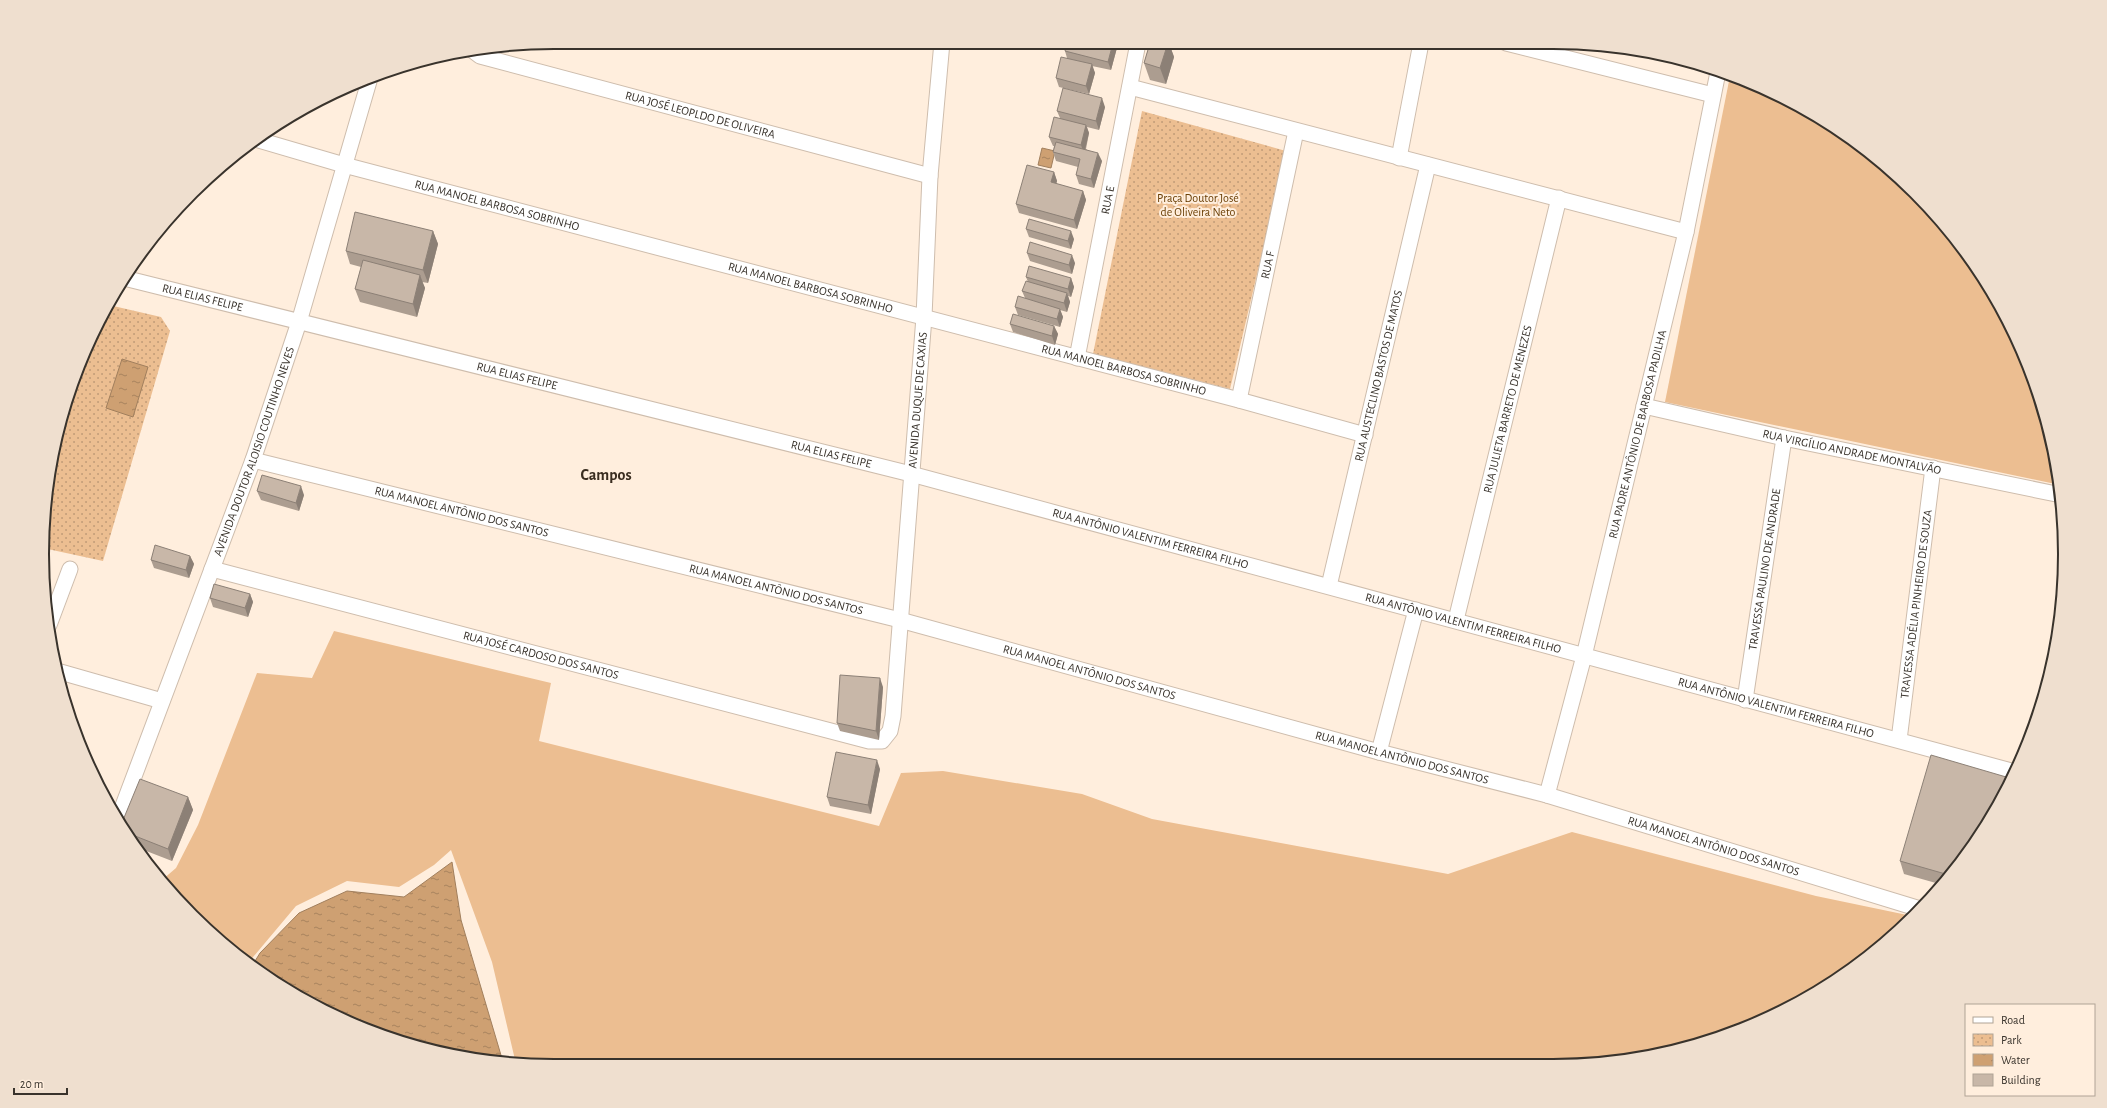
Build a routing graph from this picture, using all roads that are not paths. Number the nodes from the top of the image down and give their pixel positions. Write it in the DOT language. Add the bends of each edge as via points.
graph roads {
  1 [pos="941,49"];
  2 [pos="1137,49"];
  3 [pos="1420,49"];
  4 [pos="1530,49"];
  5 [pos="478,55"];
  6 [pos="1717,77"];
  7 [pos="368,84"];
  8 [pos="1130,87"];
  9 [pos="1713,95"];
  10 [pos="1296,131"];
  11 [pos="263,141"];
  12 [pos="1399,158"];
  13 [pos="344,165"];
  14 [pos="1428,165"];
  15 [pos="930,176"];
  16 [pos="1558,198"];
  17 [pos="1686,232"];
  18 [pos="130,280"];
  19 [pos="924,317"];
  20 [pos="299,322"];
  21 [pos="1077,358"];
  22 [pos="1239,400"];
  23 [pos="1644,406"];
  24 [pos="1365,435"];
  25 [pos="1784,438"];
  26 [pos="253,460"];
  27 [pos="1933,468"];
  28 [pos="911,474"];
  29 [pos="2055,494"];
  30 [pos="70,569"];
  31 [pos="212,569"];
  32 [pos="1329,586"];
  33 [pos="1416,610"];
  34 [pos="53,615"];
  35 [pos="900,620"];
  36 [pos="1456,620"];
  37 [pos="1584,656"];
  38 [pos="63,673"];
  39 [pos="1745,700"];
  40 [pos="162,701"];
  41 [pos="1899,740"];
  42 [pos="869,741"];
  43 [pos="1378,752"];
  44 [pos="2009,770"];
  45 [pos="1547,795"];
  46 [pos="121,812"];
  47 [pos="1914,907"];
  1 -- 15 [label="street, AVENIDA DUQUE DE CAXIAS"];
  2 -- 8 [label="street, RUA E"];
  3 -- 12 [label="street"];
  4 -- 9 [label="street"];
  5 -- 15 [label="street, RUA JOSÉ LEOPLDO DE OLIVEIRA"];
  6 -- 9 [label="street, RUA PADRE ANTÔNIO DE BARBOSA PADILHA"];
  7 -- 13 [label="street, AVENIDA DOUTOR ALOISIO COUTINHO NEVES"];
  8 -- 10 [label="street"];
  8 -- 21 [label="street, RUA E"];
  9 -- 17 [label="street, RUA PADRE ANTÔNIO DE BARBOSA PADILHA"];
  10 -- 12 [label="street"];
  10 -- 22 [label="street, RUA F"];
  11 -- 13 [label="street, RUA MANOEL BARBOSA SOBRINHO"];
  12 -- 14 [label="street"];
  13 -- 19 [label="street, RUA MANOEL BARBOSA SOBRINHO"];
  13 -- 20 [label="street, AVENIDA DOUTOR ALOISIO COUTINHO NEVES"];
  14 -- 16 [label="street"];
  14 -- 24 [label="street, RUA AUSTECLINO BASTOS DE MATOS"];
  15 -- 19 [label="street, AVENIDA DUQUE DE CAXIAS"];
  16 -- 17 [label="street"];
  16 -- 36 [label="street, RUA JULIETA BARRETO DE MENEZES"];
  17 -- 23 [label="street, RUA PADRE ANTÔNIO DE BARBOSA PADILHA"];
  18 -- 20 [label="street, RUA ELIAS FELIPE"];
  19 -- 21 [label="street, RUA MANOEL BARBOSA SOBRINHO"];
  19 -- 28 [label="street, AVENIDA DUQUE DE CAXIAS"];
  20 -- 26 [label="street, AVENIDA DOUTOR ALOISIO COUTINHO NEVES"];
  20 -- 28 [label="street, RUA ELIAS FELIPE"];
  21 -- 22 [label="street, RUA MANOEL BARBOSA SOBRINHO"];
  22 -- 24 [label="street, RUA MANOEL BARBOSA SOBRINHO"];
  23 -- 25 [label="street, RUA VIRGÍLIO ANDRADE MONTALVÃO"];
  23 -- 37 [label="street, RUA PADRE ANTÔNIO DE BARBOSA PADILHA"];
  24 -- 32 [label="street, RUA AUSTECLINO BASTOS DE MATOS"];
  25 -- 27 [label="street, RUA VIRGÍLIO ANDRADE MONTALVÃO"];
  25 -- 39 [label="street, TRAVESSA PAULINO DE ANDRADE"];
  26 -- 31 [label="street, AVENIDA DOUTOR ALOISIO COUTINHO NEVES"];
  26 -- 35 [label="street, RUA MANOEL ANTÔNIO DOS SANTOS"];
  27 -- 29 [label="street, RUA VIRGÍLIO ANDRADE MONTALVÃO"];
  27 -- 41 [label="street, TRAVESSA ADÉLIA PINHEIRO DE SOUZA"];
  28 -- 32 [label="street, RUA ANTÔNIO VALENTIM FERREIRA FILHO"];
  28 -- 35 [label="street, AVENIDA DUQUE DE CAXIAS"];
  30 -- 34 [label="street"];
  31 -- 40 [label="street, AVENIDA DOUTOR ALOISIO COUTINHO NEVES"];
  31 -- 42 [label="street, RUA JOSÉ CARDOSO DOS SANTOS"];
  32 -- 33 [label="street, RUA ANTÔNIO VALENTIM FERREIRA FILHO"];
  33 -- 36 [label="street, RUA ANTÔNIO VALENTIM FERREIRA FILHO"];
  33 -- 43 [label="street"];
  35 -- 42 [label="street, AVENIDA DUQUE DE CAXIAS" via="890,731 882,741"];
  35 -- 43 [label="street, RUA MANOEL ANTÔNIO DOS SANTOS"];
  36 -- 37 [label="street, RUA ANTÔNIO VALENTIM FERREIRA FILHO"];
  37 -- 39 [label="street, RUA ANTÔNIO VALENTIM FERREIRA FILHO"];
  37 -- 45 [label="street, RUA PADRE ANTÔNIO DE BARBOSA PADILHA"];
  38 -- 40 [label="street"];
  39 -- 41 [label="street, RUA ANTÔNIO VALENTIM FERREIRA FILHO"];
  40 -- 46 [label="street, AVENIDA DOUTOR ALOISIO COUTINHO NEVES"];
  41 -- 44 [label="street, RUA ANTÔNIO VALENTIM FERREIRA FILHO"];
  43 -- 45 [label="street, RUA MANOEL ANTÔNIO DOS SANTOS"];
  45 -- 47 [label="street, RUA MANOEL ANTÔNIO DOS SANTOS"];
}
